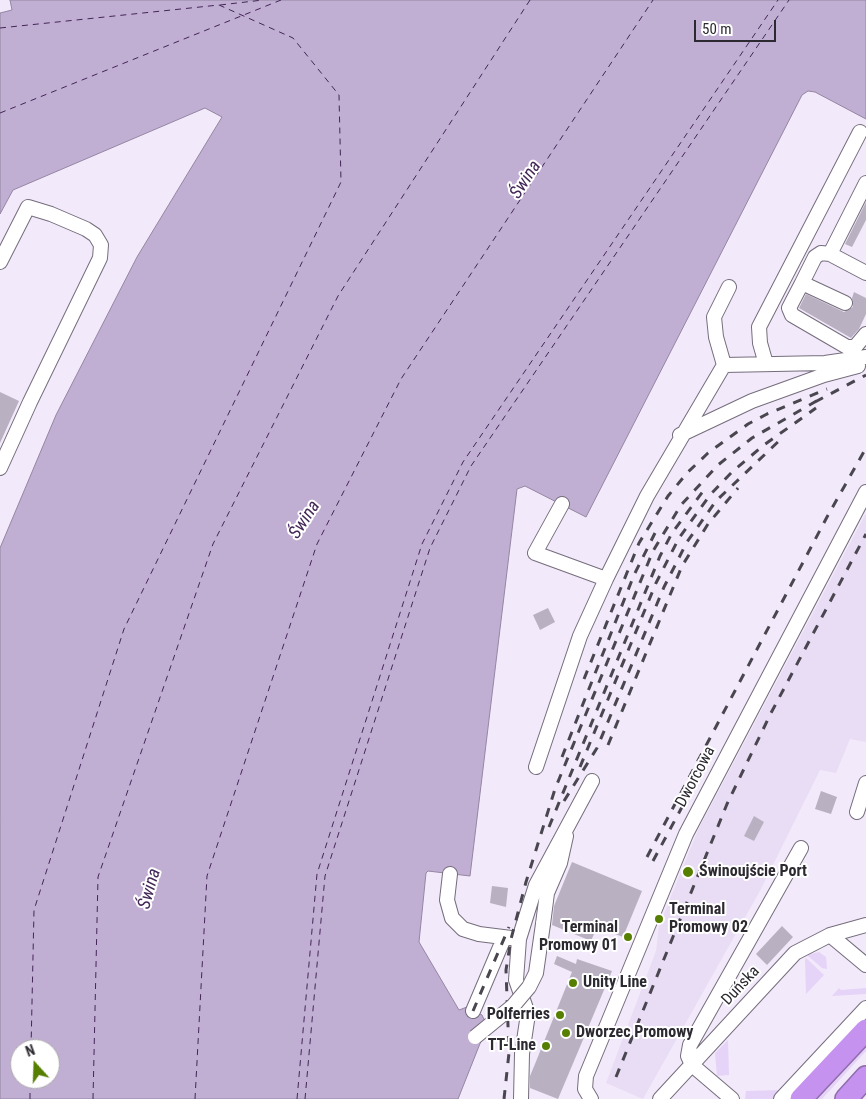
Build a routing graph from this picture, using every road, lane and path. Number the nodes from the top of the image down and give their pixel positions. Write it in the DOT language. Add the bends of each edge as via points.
graph roads {
  1 [pos="860,132"];
  2 [pos="866,183"];
  3 [pos="830,254"];
  4 [pos="0,262"];
  5 [pos="866,273"];
  6 [pos="802,283"];
  7 [pos="729,287"];
  8 [pos="845,303"];
  9 [pos="866,334"];
  10 [pos="866,357"];
  11 [pos="766,364"];
  12 [pos="866,364"];
  13 [pos="724,365"];
  14 [pos="680,435"];
  15 [pos="0,468"];
  16 [pos="866,492"];
  17 [pos="562,504"];
  18 [pos="606,579"];
  19 [pos="536,767"];
  20 [pos="592,781"];
  21 [pos="866,783"];
  22 [pos="857,812"];
  23 [pos="568,824"];
  24 [pos="800,848"];
  25 [pos="450,874"];
  26 [pos="866,925"];
  27 [pos="830,934"];
  28 [pos="504,938"];
  29 [pos="519,939"];
  30 [pos="866,965"];
  31 [pos="866,1008"];
  32 [pos="473,1011"];
  33 [pos="866,1030"];
  34 [pos="475,1037"];
  35 [pos="692,1065"];
  36 [pos="866,1077"];
  37 [pos="588,1094"];
  38 [pos="521,1099"];
  39 [pos="660,1099"];
  40 [pos="732,1099"];
  41 [pos="781,1099"];
  42 [pos="801,1099"];
  43 [pos="846,1099"];
  1 -- 11 [label="street" via="759,327"];
  2 -- 3 [label="street"];
  3 -- 5 [label="street"];
  3 -- 6 [label="street" via="821,253 815,257"];
  4 -- 15 [label="street" via="28,208 52,214 86,229 101,245 100,258"];
  6 -- 8 [label="street"];
  6 -- 9 [label="street" via="789,308 792,315 847,348 854,347"];
  7 -- 13 [label="street" via="714,318"];
  10 -- 11 [label="street" via="825,363"];
  11 -- 13 [label="street"];
  12 -- 14 [label="street" via="752,401"];
  13 -- 14 [label="street"];
  14 -- 18 [label="street"];
  16 -- 37 [label="street, Dworcowa" via="686,834 586,1076"];
  17 -- 18 [label="street" via="535,553"];
  18 -- 19 [label="street" via="580,636"];
  20 -- 23 [label="street"];
  21 -- 22 [label="street"];
  23 -- 29 [label="street" via="536,885"];
  23 -- 34 [label="street, bridge" via="563,854 548,893 536,973 514,1006"];
  24 -- 35 [label="street" via="690,1045 688,1056"];
  25 -- 28 [label="street" via="447,900 452,918 463,929"];
  26 -- 27 [label="street, Duńska"];
  27 -- 30 [label="street"];
  27 -- 35 [label="street, Duńska" via="795,953"];
  28 -- 29 [label="street"];
  28 -- 32 [label="street"];
  29 -- 38 [label="street" via="516,980 528,1014 522,1054"];
  31 -- 41 [label="street"];
  33 -- 42 [label="highway"];
  35 -- 39 [label="street, Duńska"];
  35 -- 40 [label="street"];
  36 -- 43 [label="highway"];
}
